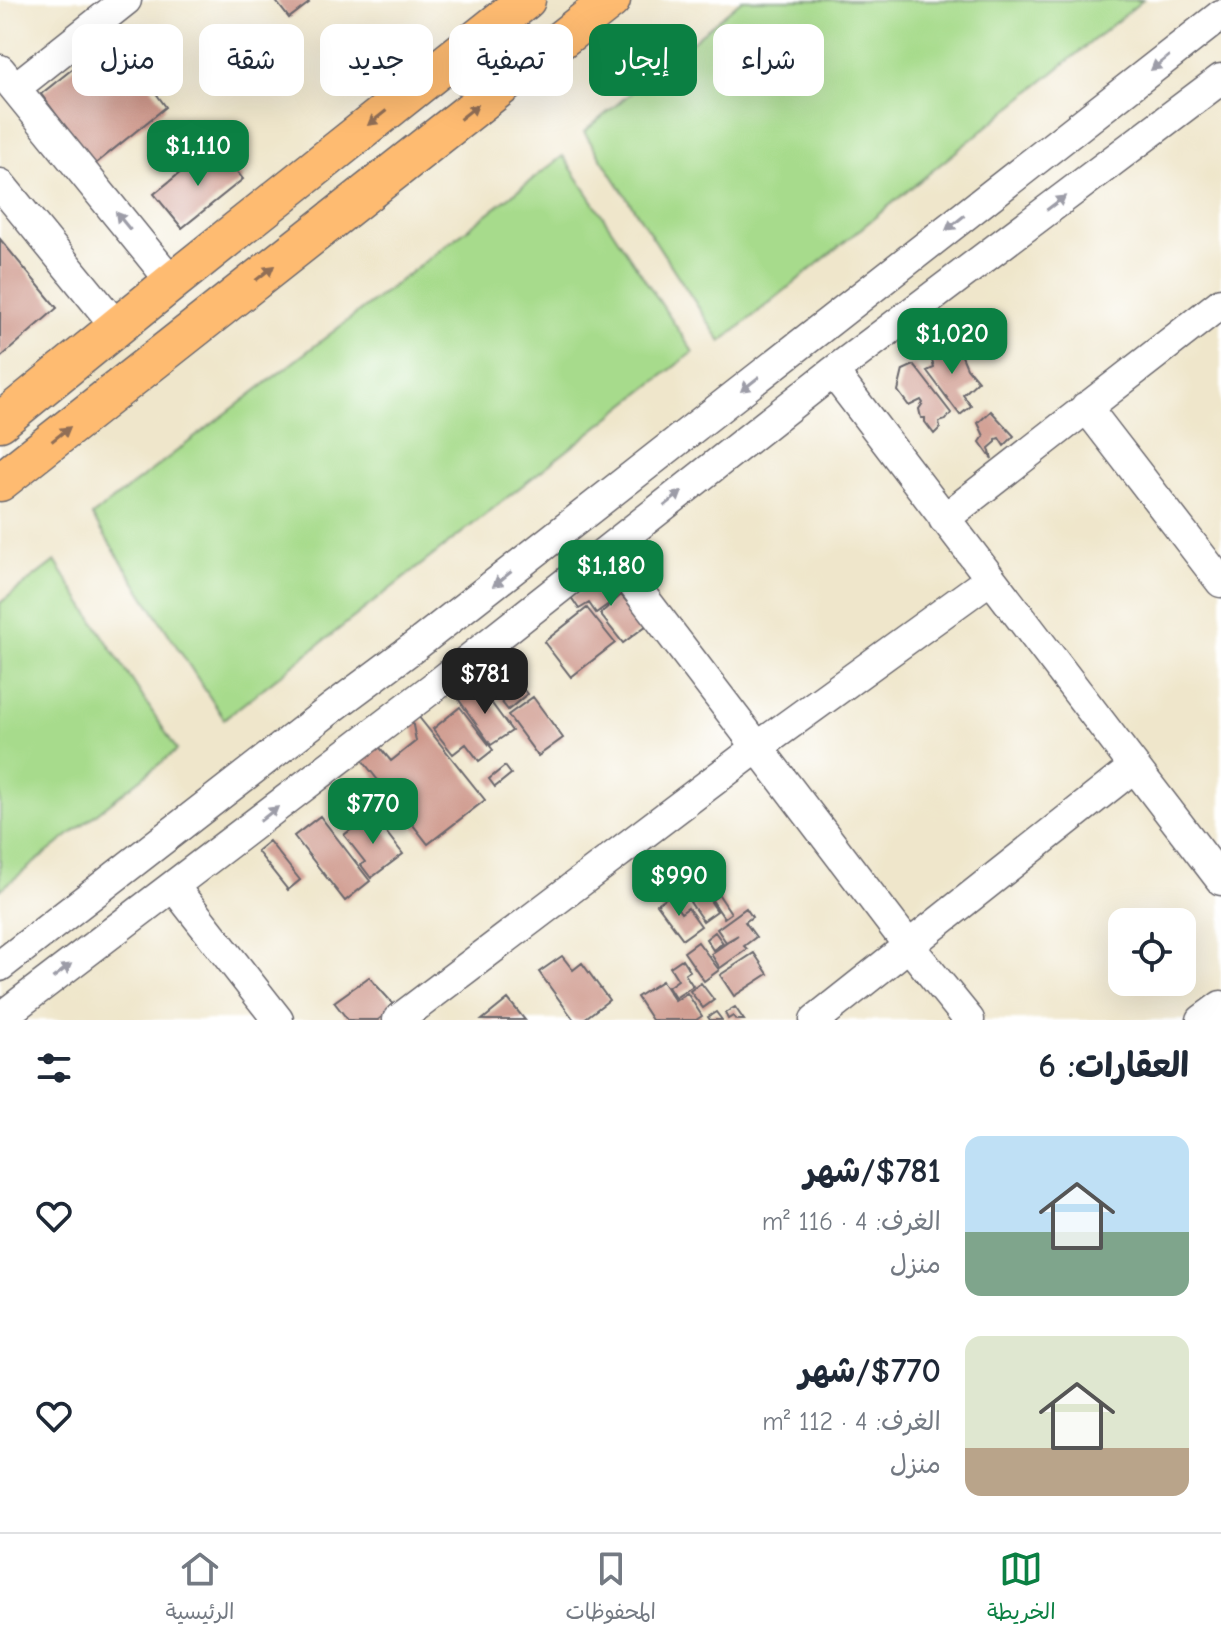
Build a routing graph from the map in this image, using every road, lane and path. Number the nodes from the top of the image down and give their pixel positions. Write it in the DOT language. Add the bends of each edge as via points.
graph roads {
  1 [pos="126,0"];
  2 [pos="526,0"];
  3 [pos="611,0"];
  4 [pos="1221,15"];
  5 [pos="8,79"];
  6 [pos="1221,79"];
  7 [pos="0,184"];
  8 [pos="172,282"];
  9 [pos="1217,313"];
  10 [pos="116,326"];
  11 [pos="833,372"];
  12 [pos="1086,407"];
  13 [pos="0,422"];
  14 [pos="0,482"];
  15 [pos="944,519"];
  16 [pos="608,551"];
  17 [pos="990,579"];
  18 [pos="1221,582"];
  19 [pos="414,647"];
  20 [pos="439,683"];
  21 [pos="332,708"];
  22 [pos="363,742"];
  23 [pos="758,747"];
  24 [pos="1134,767"];
  25 [pos="1217,866"];
  26 [pos="174,887"];
  27 [pos="909,946"];
  28 [pos="0,966"];
  29 [pos="1221,1006"];
  30 [pos="0,1018"];
  31 [pos="278,1020"];
  32 [pos="398,1020"];
  33 [pos="815,1020"];
  34 [pos="969,1020"];
  35 [pos="1202,1020"];
  1 -- 5 [label="street"];
  2 -- 8 [label="main road, one-way"];
  14 -- 3 [label="main road, one-way"];
  4 -- 19 [label="street, one-way"];
  8 -- 5 [label="street, one-way"];
  11 -- 6 [label="street, one-way"];
  7 -- 10 [label="street"];
  8 -- 10 [label="main road"];
  9 -- 12 [label="street"];
  10 -- 13 [label="main road"];
  11 -- 15 [label="street"];
  16 -- 11 [label="street, one-way"];
  12 -- 15 [label="street"];
  12 -- 18 [label="street"];
  15 -- 17 [label="street"];
  16 -- 20 [label="street"];
  16 -- 23 [label="street"];
  17 -- 23 [label="street"];
  17 -- 24 [label="street"];
  19 -- 20 [label="street" via="410,670 428,684"];
  19 -- 21 [label="street"];
  20 -- 22 [label="street"];
  21 -- 22 [label="street" via="352,707 361,713"];
  21 -- 28 [label="street"];
  26 -- 22 [label="street, one-way"];
  23 -- 27 [label="street"];
  23 -- 32 [label="street"];
  24 -- 25 [label="street"];
  24 -- 27 [label="street"];
  30 -- 26 [label="street, one-way"];
  26 -- 31 [label="street"];
  27 -- 33 [label="street"];
  27 -- 34 [label="street"];
  29 -- 35 [label="street"];
}
